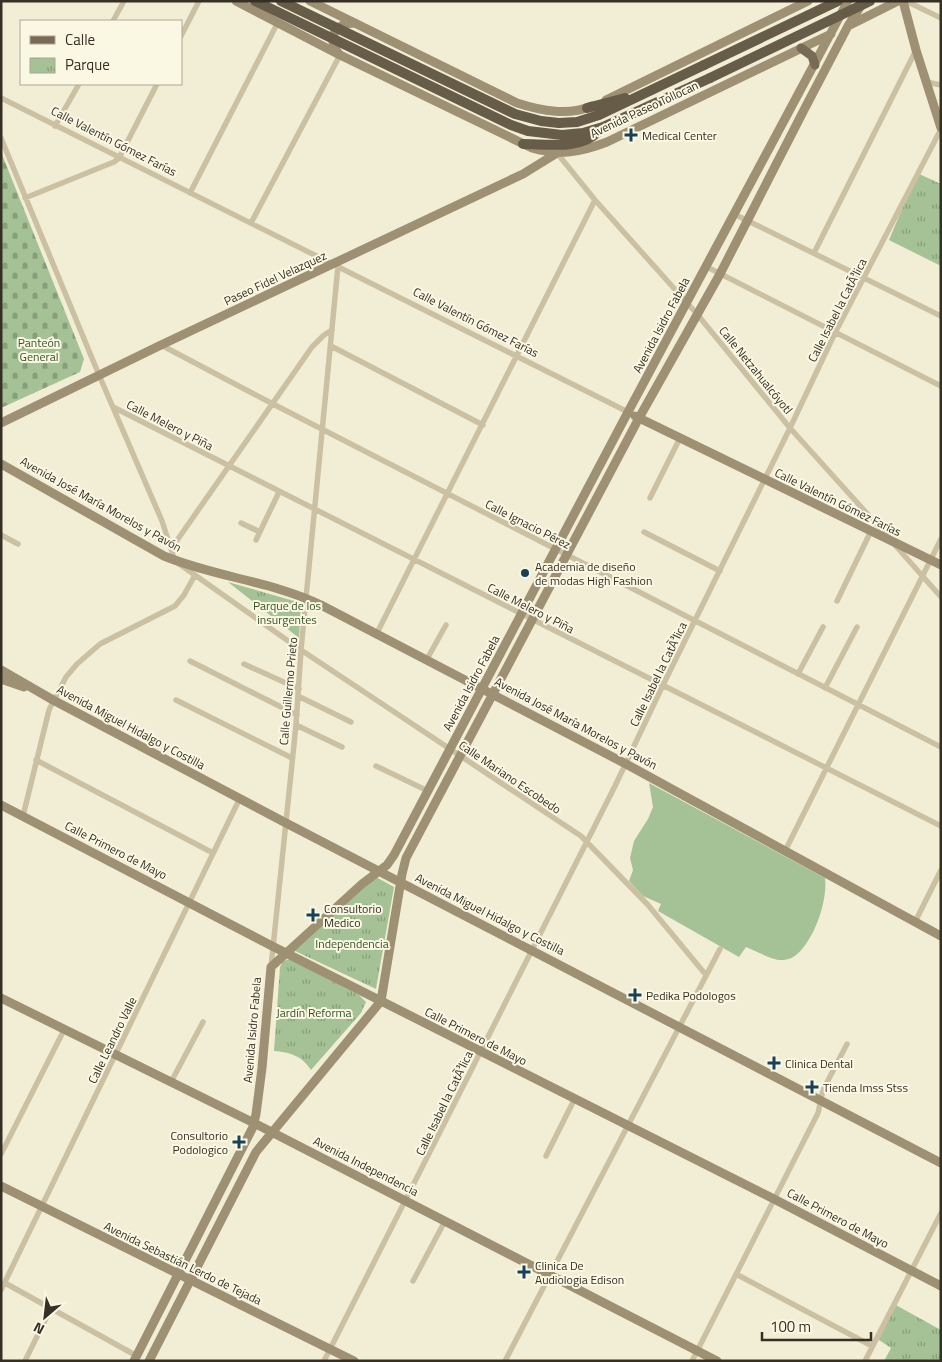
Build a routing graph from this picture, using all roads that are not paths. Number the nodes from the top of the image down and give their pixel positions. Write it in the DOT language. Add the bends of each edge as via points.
graph roads {
  1 [pos="124,1"];
  2 [pos="199,1"];
  3 [pos="236,1"];
  4 [pos="254,1"];
  5 [pos="282,1"];
  6 [pos="808,1"];
  7 [pos="838,1"];
  8 [pos="848,1"];
  9 [pos="864,1"];
  10 [pos="870,1"];
  11 [pos="898,1"];
  12 [pos="902,1"];
  13 [pos="906,1"];
  14 [pos="313,2"];
  15 [pos="326,5"];
  16 [pos="796,7"];
  17 [pos="263,16"];
  18 [pos="941,18"];
  19 [pos="114,20"];
  20 [pos="355,22"];
  21 [pos="277,24"];
  22 [pos="848,26"];
  23 [pos="182,34"];
  24 [pos="832,34"];
  25 [pos="299,35"];
  26 [pos="309,40"];
  27 [pos="811,44"];
  28 [pos="801,48"];
  29 [pos="916,50"];
  30 [pos="340,55"];
  31 [pos="422,56"];
  32 [pos="815,64"];
  33 [pos="926,82"];
  34 [pos="400,84"];
  35 [pos="78,85"];
  36 [pos="156,85"];
  37 [pos="941,85"];
  38 [pos="647,92"];
  39 [pos="1,98"];
  40 [pos="587,108"];
  41 [pos="56,126"];
  42 [pos="603,127"];
  43 [pos="941,128"];
  44 [pos="1,138"];
  45 [pos="523,144"];
  46 [pos="557,153"];
  47 [pos="119,158"];
  48 [pos="190,193"];
  49 [pos="24,198"];
  50 [pos="595,200"];
  51 [pos="734,214"];
  52 [pos="747,220"];
  53 [pos="251,223"];
  54 [pos="814,252"];
  55 [pos="336,265"];
  56 [pos="707,267"];
  57 [pos="720,274"];
  58 [pos="865,278"];
  59 [pos="687,303"];
  60 [pos="697,314"];
  61 [pos="941,316"];
  62 [pos="332,330"];
  63 [pos="835,333"];
  64 [pos="161,345"];
  65 [pos="331,346"];
  66 [pos="517,357"];
  67 [pos="99,375"];
  68 [pos="941,386"];
  69 [pos="272,404"];
  70 [pos="113,407"];
  71 [pos="628,412"];
  72 [pos="639,418"];
  73 [pos="1,422"];
  74 [pos="483,425"];
  75 [pos="790,428"];
  76 [pos="323,430"];
  77 [pos="680,438"];
  78 [pos="1,464"];
  79 [pos="229,467"];
  80 [pos="765,480"];
  81 [pos="279,492"];
  82 [pos="448,494"];
  83 [pos="650,498"];
  84 [pos="315,510"];
  85 [pos="241,523"];
  86 [pos="871,531"];
  87 [pos="260,532"];
  88 [pos="644,532"];
  89 [pos="1,535"];
  90 [pos="941,539"];
  91 [pos="256,540"];
  92 [pos="892,541"];
  93 [pos="18,544"];
  94 [pos="171,549"];
  95 [pos="556,550"];
  96 [pos="567,555"];
  97 [pos="930,560"];
  98 [pos="176,561"];
  99 [pos="414,561"];
  100 [pos="941,565"];
  101 [pos="720,571"];
  102 [pos="922,574"];
  103 [pos="195,575"];
  104 [pos="941,597"];
  105 [pos="306,598"];
  106 [pos="836,601"];
  107 [pos="522,615"];
  108 [pos="532,620"];
  109 [pos="695,621"];
  110 [pos="446,625"];
  111 [pos="823,627"];
  112 [pos="857,627"];
  113 [pos="377,633"];
  114 [pos="301,650"];
  115 [pos="427,660"];
  116 [pos="190,661"];
  117 [pos="244,664"];
  118 [pos="1,670"];
  119 [pos="798,674"];
  120 [pos="1,679"];
  121 [pos="663,686"];
  122 [pos="29,687"];
  123 [pos="483,688"];
  124 [pos="825,688"];
  125 [pos="299,689"];
  126 [pos="493,694"];
  127 [pos="298,696"];
  128 [pos="53,700"];
  129 [pos="176,700"];
  130 [pos="858,705"];
  131 [pos="296,715"];
  132 [pos="351,722"];
  133 [pos="296,725"];
  134 [pos="342,747"];
  135 [pos="941,747"];
  136 [pos="450,749"];
  137 [pos="460,756"];
  138 [pos="292,758"];
  139 [pos="36,760"];
  140 [pos="626,764"];
  141 [pos="376,766"];
  142 [pos="827,768"];
  143 [pos="428,791"];
  144 [pos="240,798"];
  145 [pos="1,805"];
  146 [pos="23,816"];
  147 [pos="286,823"];
  148 [pos="941,826"];
  149 [pos="586,841"];
  150 [pos="785,852"];
  151 [pos="214,853"];
  152 [pos="380,870"];
  153 [pos="941,870"];
  154 [pos="400,882"];
  155 [pos="190,902"];
  156 [pos="915,922"];
  157 [pos="941,936"];
  158 [pos="272,946"];
  159 [pos="720,949"];
  160 [pos="532,950"];
  161 [pos="288,953"];
  162 [pos="271,968"];
  163 [pos="706,975"];
  164 [pos="1,998"];
  165 [pos="381,1001"];
  166 [pos="204,1022"];
  167 [pos="679,1027"];
  168 [pos="64,1030"];
  169 [pos="847,1044"];
  170 [pos="480,1052"];
  171 [pos="116,1055"];
  172 [pos="171,1082"];
  173 [pos="574,1100"];
  174 [pos="820,1100"];
  175 [pos="254,1123"];
  176 [pos="627,1126"];
  177 [pos="271,1132"];
  178 [pos="1,1154"];
  179 [pos="546,1156"];
  180 [pos="941,1163"];
  181 [pos="1,1186"];
  182 [pos="774,1199"];
  183 [pos="406,1201"];
  184 [pos="42,1206"];
  185 [pos="941,1213"];
  186 [pos="443,1224"];
  187 [pos="911,1271"];
  188 [pos="178,1274"];
  189 [pos="549,1274"];
  190 [pos="736,1274"];
  191 [pos="190,1280"];
  192 [pos="413,1281"];
  193 [pos="5,1283"];
  194 [pos="941,1286"];
  195 [pos="1,1290"];
  196 [pos="51,1308"];
  197 [pos="872,1346"];
  198 [pos="330,1349"];
  199 [pos="697,1350"];
  200 [pos="135,1358"];
  201 [pos="25,1361"];
  202 [pos="149,1361"];
  203 [pos="324,1361"];
  204 [pos="354,1361"];
  205 [pos="505,1361"];
  206 [pos="692,1361"];
  207 [pos="717,1361"];
  208 [pos="864,1361"];
  1 -- 19 [label="street"];
  2 -- 23 [label="street"];
  3 -- 17 [label="main road, Avenida Paseo Tollocan"];
  4 -- 42 [label="highway, Avenida Paseo Tollocan, bridge" via="503,122 528,131 562,136"];
  5 -- 17 [label="main road" via="276,10"];
  5 -- 38 [label="highway, Avenida Paseo Tollocan, bridge" via="515,114 541,121 577,122 592,118"];
  6 -- 16 [label="main road, Avenida Paseo Tollocan"];
  7 -- 38 [label="highway, Avenida Paseo Tollocan, bridge"];
  8 -- 24 [label="main road, Avenida Isidro Fabela"];
  9 -- 22 [label="main road, Avenida Isidro Fabela"];
  10 -- 42 [label="highway, Avenida Paseo Tollocan, bridge"];
  11 -- 22 [label="main road, Avenida Paseo Tollocan"];
  12 -- 29 [label="main road"];
  13 -- 18 [label="street"];
  14 -- 15 [label="main road, Avenida Paseo Tollocan"];
  14 -- 25 [label="main road"];
  15 -- 20 [label="main road, Avenida Paseo Tollocan"];
  15 -- 26 [label="main road"];
  16 -- 27 [label="main road" via="814,20 815,35"];
  16 -- 40 [label="main road, Avenida Paseo Tollocan"];
  17 -- 21 [label="main road, Avenida Paseo Tollocan"];
  20 -- 30 [label="main road" via="344,23 335,33 334,45"];
  20 -- 31 [label="main road, Avenida Paseo Tollocan"];
  21 -- 25 [label="main road, Avenida Paseo Tollocan"];
  21 -- 48 [label="street"];
  22 -- 24 [label="main road, Avenida Paseo Tollocan"];
  22 -- 52 [label="main road, Avenida Isidro Fabela"];
  24 -- 27 [label="main road, Avenida Paseo Tollocan"];
  24 -- 32 [label="main road, Avenida Isidro Fabela"];
  25 -- 26 [label="main road, Avenida Paseo Tollocan"];
  26 -- 30 [label="main road, Avenida Paseo Tollocan"];
  27 -- 28 [label="main road, Avenida Paseo Tollocan"];
  28 -- 32 [label="main road" via="812,56"];
  28 -- 46 [label="main road, Avenida Paseo Tollocan" via="607,142 576,152"];
  29 -- 33 [label="main road"];
  29 -- 54 [label="street"];
  30 -- 34 [label="main road, Avenida Paseo Tollocan"];
  30 -- 53 [label="street"];
  31 -- 34 [label="main road" via="423,70 418,78 410,84"];
  31 -- 40 [label="main road, Avenida Paseo Tollocan" via="524,105 552,111"];
  32 -- 51 [label="main road, Avenida Isidro Fabela"];
  33 -- 37 [label="street"];
  33 -- 43 [label="main road"];
  34 -- 45 [label="main road, Avenida Paseo Tollocan"];
  35 -- 41 [label="street"];
  36 -- 47 [label="street"];
  38 -- 40 [label="highway"];
  39 -- 41 [label="street, Calle Valentín Gómez Farías"];
  41 -- 47 [label="street, Calle Valentín Gómez Farías"];
  42 -- 45 [label="highway" via="587,140 574,143"];
  43 -- 58 [label="street, Calle Isabel la CatÃ³lica"];
  44 -- 49 [label="street"];
  45 -- 46 [label="main road, Avenida Paseo Tollocan"];
  46 -- 50 [label="street, Calle Netzahualcóyotl"];
  46 -- 55 [label="main road, Paseo Fidel Velazquez" via="523,174"];
  47 -- 48 [label="street, Calle Valentín Gómez Farías"];
  47 -- 49 [label="street"];
  48 -- 53 [label="street, Calle Valentín Gómez Farías"];
  49 -- 67 [label="street"];
  50 -- 59 [label="street, Calle Netzahualcóyotl"];
  50 -- 66 [label="street"];
  51 -- 52 [label="street"];
  51 -- 56 [label="main road, Avenida Isidro Fabela"];
  52 -- 54 [label="street"];
  52 -- 57 [label="main road, Avenida Isidro Fabela"];
  53 -- 55 [label="street, Calle Valentín Gómez Farías"];
  54 -- 58 [label="street"];
  55 -- 62 [label="street, Calle Guillermo Prieto"];
  55 -- 64 [label="main road, Paseo Fidel Velazquez"];
  55 -- 66 [label="street, Calle Valentín Gómez Farías"];
  56 -- 57 [label="street"];
  56 -- 59 [label="main road, Avenida Isidro Fabela"];
  57 -- 60 [label="main road, Avenida Isidro Fabela"];
  57 -- 63 [label="street"];
  58 -- 61 [label="street"];
  58 -- 63 [label="street, Calle Isabel la CatÃ³lica"];
  59 -- 60 [label="street, Calle Netzahualcóyotl"];
  59 -- 71 [label="main road, Avenida Isidro Fabela"];
  60 -- 72 [label="main road, Avenida Isidro Fabela"];
  60 -- 75 [label="street, Calle Netzahualcóyotl"];
  62 -- 65 [label="street, Calle Guillermo Prieto"];
  62 -- 69 [label="street" via="312,347"];
  63 -- 68 [label="street"];
  63 -- 75 [label="street, Calle Isabel la CatÃ³lica"];
  64 -- 67 [label="main road, Paseo Fidel Velazquez"];
  64 -- 69 [label="street, Calle Ignacio Pérez"];
  65 -- 74 [label="street"];
  65 -- 76 [label="street, Calle Guillermo Prieto"];
  66 -- 71 [label="street, Calle Valentín Gómez Farías"];
  66 -- 74 [label="street"];
  67 -- 70 [label="street"];
  67 -- 73 [label="main road, Paseo Fidel Velazquez"];
  69 -- 76 [label="street, Calle Ignacio Pérez"];
  69 -- 79 [label="street"];
  70 -- 79 [label="street, Calle Melero y Piña"];
  70 -- 94 [label="street"];
  71 -- 72 [label="main road, Calle Valentín Gómez Farías"];
  71 -- 95 [label="main road, Avenida Isidro Fabela"];
  72 -- 77 [label="main road, Calle Valentín Gómez Farías"];
  72 -- 96 [label="main road, Avenida Isidro Fabela"];
  74 -- 82 [label="street"];
  75 -- 80 [label="street, Calle Isabel la CatÃ³lica"];
  75 -- 92 [label="street, Calle Netzahualcóyotl"];
  76 -- 82 [label="street, Calle Ignacio Pérez"];
  76 -- 84 [label="street, Calle Guillermo Prieto"];
  77 -- 80 [label="main road, Calle Valentín Gómez Farías"];
  77 -- 83 [label="street"];
  78 -- 98 [label="main road, Avenida José María Morelos y Pavón"];
  79 -- 81 [label="street, Calle Melero y Piña"];
  79 -- 94 [label="street"];
  80 -- 86 [label="main road, Calle Valentín Gómez Farías"];
  80 -- 101 [label="street, Calle Isabel la CatÃ³lica"];
  81 -- 84 [label="street, Calle Melero y Piña"];
  81 -- 87 [label="street"];
  82 -- 95 [label="street, Calle Ignacio Pérez"];
  82 -- 99 [label="street"];
  84 -- 99 [label="street, Calle Melero y Piña"];
  84 -- 105 [label="street, Calle Guillermo Prieto"];
  85 -- 87 [label="street"];
  86 -- 92 [label="main road, Calle Valentín Gómez Farías"];
  86 -- 106 [label="street"];
  87 -- 91 [label="street"];
  88 -- 101 [label="street"];
  89 -- 93 [label="street"];
  90 -- 97 [label="street"];
  92 -- 97 [label="main road, Calle Valentín Gómez Farías"];
  92 -- 102 [label="street, Calle Netzahualcóyotl"];
  94 -- 98 [label="street"];
  95 -- 96 [label="street, Calle Ignacio Pérez"];
  95 -- 107 [label="main road, Avenida Isidro Fabela"];
  96 -- 108 [label="main road, Avenida Isidro Fabela"];
  96 -- 109 [label="street, Calle Ignacio Pérez"];
  97 -- 100 [label="main road, Calle Valentín Gómez Farías"];
  97 -- 102 [label="street"];
  98 -- 103 [label="street, Calle Mariano Escobedo"];
  98 -- 105 [label="main road, Avenida José María Morelos y Pavón"];
  99 -- 107 [label="street, Calle Melero y Piña"];
  99 -- 113 [label="street"];
  101 -- 109 [label="street, Calle Isabel la CatÃ³lica"];
  102 -- 104 [label="street, Calle Netzahualcóyotl"];
  102 -- 130 [label="street"];
  103 -- 114 [label="street, Calle Mariano Escobedo"];
  103 -- 128 [label="street" via="175,606 108,639 82,659 66,676"];
  105 -- 113 [label="main road, Avenida José María Morelos y Pavón"];
  105 -- 114 [label="street, Calle Guillermo Prieto"];
  107 -- 108 [label="street, Calle Melero y Piña"];
  107 -- 123 [label="main road, Avenida Isidro Fabela"];
  108 -- 121 [label="street, Calle Melero y Piña"];
  108 -- 126 [label="main road, Avenida Isidro Fabela"];
  109 -- 119 [label="street, Calle Ignacio Pérez"];
  109 -- 121 [label="street, Calle Isabel la CatÃ³lica"];
  110 -- 115 [label="street"];
  111 -- 119 [label="street"];
  112 -- 124 [label="street"];
  113 -- 115 [label="main road, Avenida José María Morelos y Pavón"];
  114 -- 125 [label="street, Calle Guillermo Prieto"];
  114 -- 136 [label="street, Calle Mariano Escobedo"];
  115 -- 123 [label="main road, Avenida José María Morelos y Pavón"];
  116 -- 131 [label="street"];
  117 -- 125 [label="street"];
  118 -- 122 [label="main road, Avenida Miguel Hidalgo y Costilla"];
  119 -- 124 [label="street, Calle Ignacio Pérez"];
  120 -- 122 [label="main road, Avenida Miguel Hidalgo y Costilla"];
  121 -- 140 [label="street, Calle Isabel la CatÃ³lica"];
  121 -- 142 [label="street, Calle Melero y Piña"];
  122 -- 128 [label="main road, Avenida Miguel Hidalgo y Costilla"];
  123 -- 126 [label="main road, Avenida José María Morelos y Pavón"];
  123 -- 136 [label="main road, Avenida Isidro Fabela"];
  124 -- 130 [label="street, Calle Ignacio Pérez"];
  125 -- 127 [label="street, Calle Guillermo Prieto"];
  126 -- 137 [label="main road, Avenida Isidro Fabela"];
  126 -- 140 [label="main road, Avenida José María Morelos y Pavón"];
  127 -- 131 [label="street, Calle Guillermo Prieto"];
  127 -- 132 [label="street"];
  128 -- 139 [label="street"];
  128 -- 144 [label="main road, Avenida Miguel Hidalgo y Costilla"];
  129 -- 138 [label="street"];
  130 -- 135 [label="street, Calle Ignacio Pérez"];
  130 -- 142 [label="street"];
  131 -- 133 [label="street, Calle Guillermo Prieto"];
  133 -- 134 [label="street"];
  133 -- 138 [label="street, Calle Guillermo Prieto"];
  136 -- 137 [label="street, Calle Mariano Escobedo"];
  136 -- 143 [label="main road, Avenida Isidro Fabela"];
  137 -- 149 [label="street, Calle Mariano Escobedo"];
  137 -- 154 [label="main road, Avenida Isidro Fabela" via="406,858"];
  138 -- 147 [label="street, Calle Guillermo Prieto"];
  139 -- 146 [label="street"];
  139 -- 151 [label="street"];
  140 -- 149 [label="street, Calle Isabel la CatÃ³lica"];
  140 -- 150 [label="main road, Avenida José María Morelos y Pavón"];
  141 -- 143 [label="street"];
  142 -- 148 [label="street, Calle Melero y Piña"];
  142 -- 150 [label="street"];
  143 -- 152 [label="main road, Avenida Isidro Fabela" via="391,860"];
  144 -- 147 [label="main road, Avenida Miguel Hidalgo y Costilla"];
  144 -- 151 [label="street, Calle Leandro Valle"];
  145 -- 146 [label="main road, Calle Primero de Mayo"];
  146 -- 155 [label="main road, Calle Primero de Mayo"];
  147 -- 152 [label="main road, Avenida Miguel Hidalgo y Costilla"];
  147 -- 158 [label="street, Calle Guillermo Prieto"];
  149 -- 160 [label="street, Calle Isabel la CatÃ³lica"];
  149 -- 163 [label="street, Calle Mariano Escobedo" via="648,905"];
  150 -- 156 [label="main road, Avenida José María Morelos y Pavón"];
  151 -- 155 [label="street, Calle Leandro Valle"];
  152 -- 154 [label="main road, Avenida Miguel Hidalgo y Costilla"];
  152 -- 161 [label="main road, Avenida Isidro Fabela"];
  153 -- 156 [label="street"];
  154 -- 160 [label="main road, Avenida Miguel Hidalgo y Costilla"];
  154 -- 165 [label="main road, Avenida Isidro Fabela"];
  155 -- 158 [label="main road, Calle Primero de Mayo"];
  155 -- 171 [label="street, Calle Leandro Valle"];
  156 -- 157 [label="main road, Avenida José María Morelos y Pavón"];
  158 -- 161 [label="main road, Calle Primero de Mayo"];
  158 -- 162 [label="street, Calle Guillermo Prieto"];
  159 -- 163 [label="street"];
  160 -- 167 [label="main road, Avenida Miguel Hidalgo y Costilla"];
  160 -- 170 [label="street, Calle Isabel la CatÃ³lica"];
  161 -- 162 [label="main road, Avenida Isidro Fabela"];
  161 -- 165 [label="main road, Calle Primero de Mayo"];
  162 -- 175 [label="main road, Avenida Isidro Fabela"];
  163 -- 167 [label="street"];
  164 -- 168 [label="main road, Avenida Independencia"];
  165 -- 170 [label="main road, Calle Primero de Mayo"];
  165 -- 177 [label="main road"];
  166 -- 172 [label="street"];
  167 -- 174 [label="main road, Avenida Miguel Hidalgo y Costilla"];
  167 -- 176 [label="street"];
  168 -- 171 [label="main road, Avenida Independencia"];
  168 -- 178 [label="street"];
  169 -- 174 [label="street"];
  170 -- 173 [label="main road, Calle Primero de Mayo"];
  170 -- 183 [label="street, Calle Isabel la CatÃ³lica"];
  171 -- 172 [label="main road, Avenida Independencia"];
  171 -- 184 [label="street, Calle Leandro Valle"];
  172 -- 175 [label="main road, Avenida Independencia"];
  173 -- 176 [label="main road, Calle Primero de Mayo"];
  173 -- 179 [label="street"];
  174 -- 180 [label="main road, Avenida Miguel Hidalgo y Costilla"];
  174 -- 182 [label="street" via="818,1113"];
  175 -- 177 [label="main road, Avenida Independencia"];
  175 -- 188 [label="main road, Avenida Isidro Fabela"];
  176 -- 182 [label="main road, Calle Primero de Mayo"];
  176 -- 189 [label="street"];
  177 -- 183 [label="main road, Avenida Independencia"];
  177 -- 191 [label="main road" via="250,1163"];
  181 -- 184 [label="main road, Avenida Sebastián Lerdo de Tejada"];
  182 -- 187 [label="main road, Calle Primero de Mayo"];
  182 -- 190 [label="street"];
  183 -- 186 [label="main road, Avenida Independencia"];
  183 -- 198 [label="street, Calle Isabel la CatÃ³lica"];
  184 -- 188 [label="main road, Avenida Sebastián Lerdo de Tejada"];
  184 -- 193 [label="street, Calle Leandro Valle"];
  185 -- 187 [label="street"];
  186 -- 189 [label="main road, Avenida Independencia"];
  186 -- 192 [label="street"];
  187 -- 194 [label="main road, Calle Primero de Mayo"];
  187 -- 197 [label="street"];
  188 -- 191 [label="main road, Avenida Sebastián Lerdo de Tejada"];
  188 -- 200 [label="main road, Avenida Isidro Fabela"];
  189 -- 199 [label="main road, Avenida Independencia"];
  189 -- 205 [label="street"];
  190 -- 197 [label="street"];
  190 -- 199 [label="street"];
  191 -- 198 [label="main road, Avenida Sebastián Lerdo de Tejada"];
  191 -- 202 [label="main road"];
  193 -- 195 [label="street, Calle Leandro Valle"];
  193 -- 196 [label="street"];
  196 -- 200 [label="street"];
  196 -- 201 [label="street"];
  197 -- 208 [label="street"];
  198 -- 203 [label="street, Calle Isabel la CatÃ³lica"];
  198 -- 204 [label="main road, Avenida Sebastián Lerdo de Tejada"];
  199 -- 206 [label="street"];
  199 -- 207 [label="main road, Avenida Independencia"];
}
